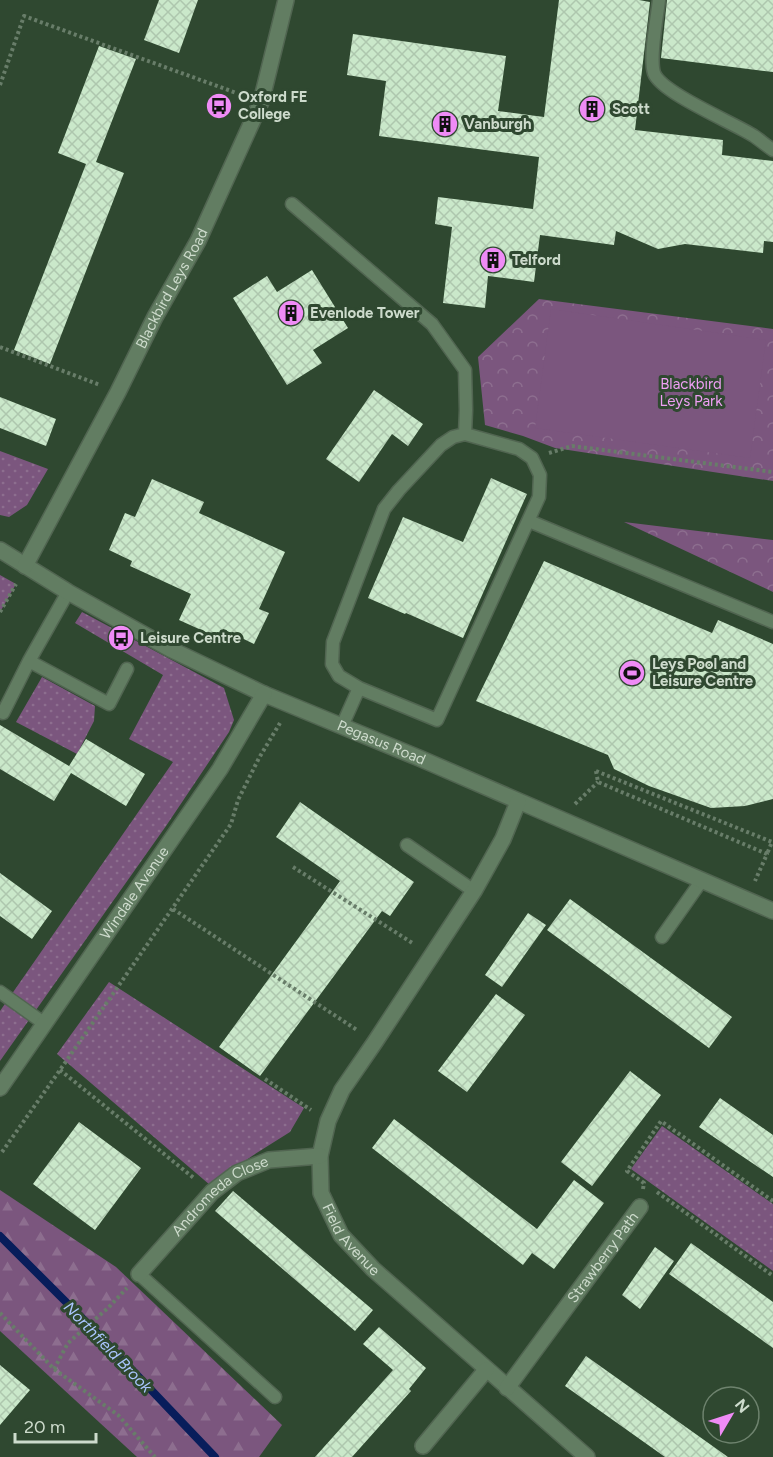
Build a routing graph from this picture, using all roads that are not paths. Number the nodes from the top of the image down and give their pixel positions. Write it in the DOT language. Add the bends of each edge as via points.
graph roads {
  1 [pos="285,0"];
  2 [pos="658,0"];
  3 [pos="773,150"];
  4 [pos="292,204"];
  5 [pos="465,434"];
  6 [pos="529,521"];
  7 [pos="0,550"];
  8 [pos="25,566"];
  9 [pos="68,592"];
  10 [pos="773,622"];
  11 [pos="29,661"];
  12 [pos="127,669"];
  13 [pos="359,688"];
  14 [pos="264,694"];
  15 [pos="3,713"];
  16 [pos="342,726"];
  17 [pos="518,802"];
  18 [pos="407,845"];
  19 [pos="702,880"];
  20 [pos="474,891"];
  21 [pos="773,911"];
  22 [pos="662,937"];
  23 [pos="0,992"];
  24 [pos="45,1024"];
  25 [pos="0,1088"];
  26 [pos="320,1156"];
  27 [pos="640,1207"];
  28 [pos="139,1274"];
  29 [pos="486,1370"];
  30 [pos="507,1388"];
  31 [pos="275,1397"];
  32 [pos="423,1446"];
  33 [pos="587,1457"];
  1 -- 8 [label="street, Blackbird Leys Road" via="261,102 198,241"];
  2 -- 3 [label="lane" via="652,60 655,75 664,86"];
  4 -- 5 [label="lane" via="432,324 465,370"];
  5 -- 6 [label="lane" via="519,449 532,458 540,475 539,497"];
  5 -- 13 [label="lane" via="441,445 384,509 333,642 332,664 339,676"];
  6 -- 10 [label="lane"];
  6 -- 13 [label="lane" via="437,720"];
  7 -- 8 [label="street, Pegasus Road"];
  8 -- 9 [label="street, Pegasus Road"];
  9 -- 11 [label="lane"];
  9 -- 14 [label="street, Pegasus Road" via="170,649"];
  11 -- 12 [label="lane" via="109,704"];
  11 -- 15 [label="lane"];
  13 -- 16 [label="lane"];
  14 -- 16 [label="street, Pegasus Road"];
  14 -- 24 [label="street, Windale Avenue" via="220,769"];
  16 -- 17 [label="street, Pegasus Road"];
  17 -- 19 [label="street, Pegasus Road"];
  17 -- 20 [label="street, Field Avenue"];
  18 -- 20 [label="lane"];
  19 -- 21 [label="street, Pegasus Road"];
  19 -- 22 [label="lane"];
  20 -- 26 [label="street, Field Avenue" via="342,1090 328,1121"];
  23 -- 24 [label="lane"];
  24 -- 25 [label="street, Windale Avenue"];
  26 -- 28 [label="street, Andromeda Close" via="269,1160 237,1173 212,1192"];
  26 -- 29 [label="street, Field Avenue" via="321,1193 341,1235 373,1269"];
  27 -- 30 [label="street, Strawberry Path"];
  28 -- 31 [label="lane"];
  29 -- 30 [label="street, Field Avenue"];
  29 -- 32 [label="street"];
  30 -- 33 [label="street, Field Avenue"];
}
